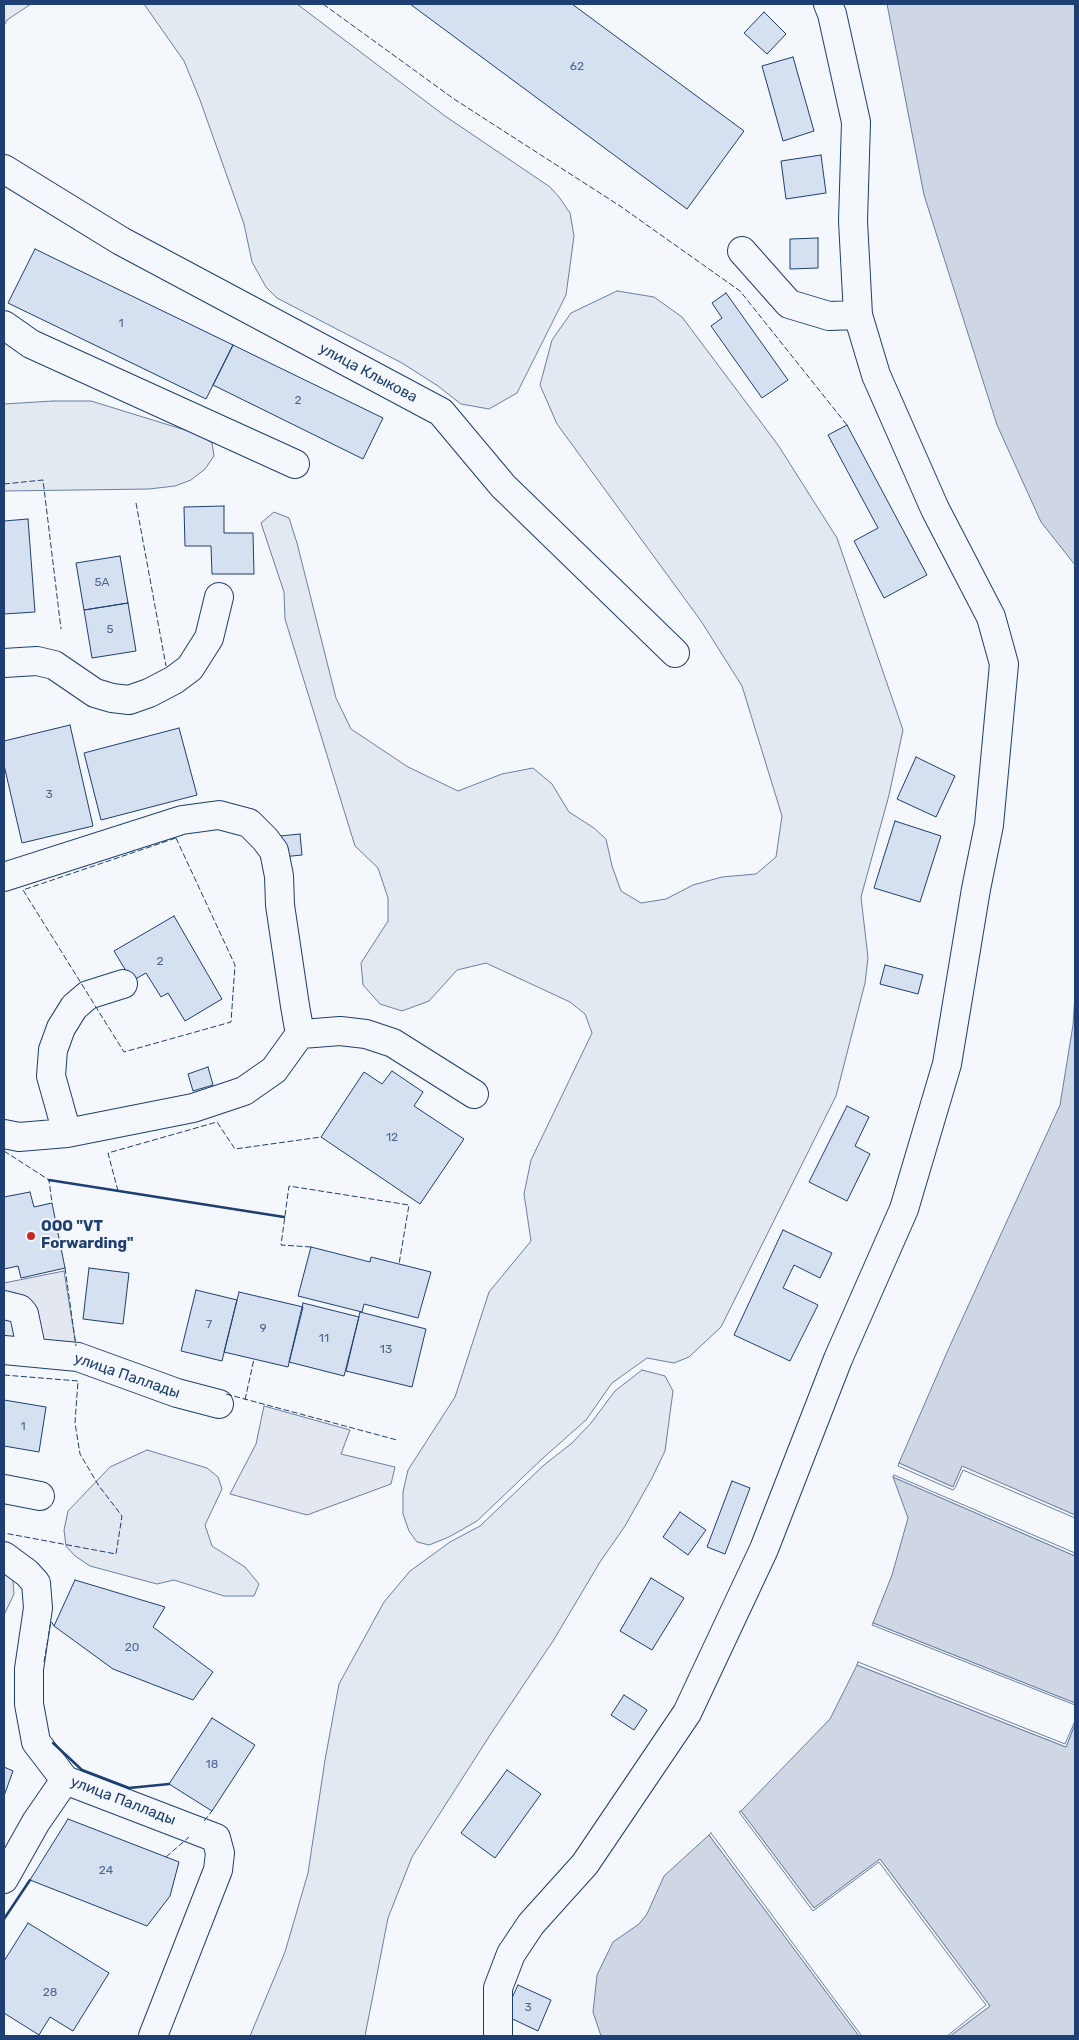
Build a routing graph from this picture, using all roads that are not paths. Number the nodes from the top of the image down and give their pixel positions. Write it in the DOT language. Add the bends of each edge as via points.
graph roads {
  1 [pos="828,4"];
  2 [pos="4,169"];
  3 [pos="742,251"];
  4 [pos="858,315"];
  5 [pos="4,325"];
  6 [pos="296,464"];
  7 [pos="219,597"];
  8 [pos="675,653"];
  9 [pos="11,663"];
  10 [pos="4,876"];
  11 [pos="123,984"];
  12 [pos="300,1034"];
  13 [pos="474,1094"];
  14 [pos="67,1133"];
  15 [pos="4,1134"];
  16 [pos="4,1305"];
  17 [pos="4,1350"];
  18 [pos="32,1352"];
  19 [pos="219,1404"];
  20 [pos="4,1489"];
  21 [pos="40,1496"];
  22 [pos="4,1556"];
  23 [pos="65,1780"];
  24 [pos="4,1879"];
  25 [pos="153,2036"];
  26 [pos="498,2036"];
  1 -- 4 [label="lane" via="856,122 853,221"];
  2 -- 8 [label="lane, улица Клыкова" via="121,241 441,412 503,486"];
  3 -- 4 [label="lane" via="789,304 829,316"];
  4 -- 26 [label="lane" via="879,384 935,509 991,618 1004,664 989,825 947,1064 904,1209 838,1358 764,1548 687,1714 585,1864 532,1924 511,1954 498,1988"];
  5 -- 6 [label="lane" via="31,344"];
  7 -- 9 [label="lane" via="209,638 190,668 174,680 129,700 95,694 54,665 37,661"];
  10 -- 12 [label="lane" via="182,820 219,815 249,823 274,852"];
  11 -- 14 [label="lane" via="88,995 74,1007 61,1028 53,1050 51,1076"];
  12 -- 13 [label="lane" via="340,1031 366,1034 393,1043"];
  12 -- 14 [label="lane" via="274,1070 244,1091 193,1108"];
  14 -- 15 [label="lane" via="19,1137"];
  16 -- 18 [label="lane" via="20,1309 24,1314"];
  17 -- 18 [label="lane, улица Паллады"];
  18 -- 19 [label="lane, улица Паллады" via="78,1357 177,1393"];
  20 -- 21 [label="lane"];
  22 -- 23 [label="lane, улица Паллады" via="36,1583 38,1608 29,1669 29,1704 36,1742"];
  23 -- 24 [label="lane" via="36,1822"];
  23 -- 25 [label="lane, улица Паллады" via="216,1838 220,1853 218,1870"];
}
